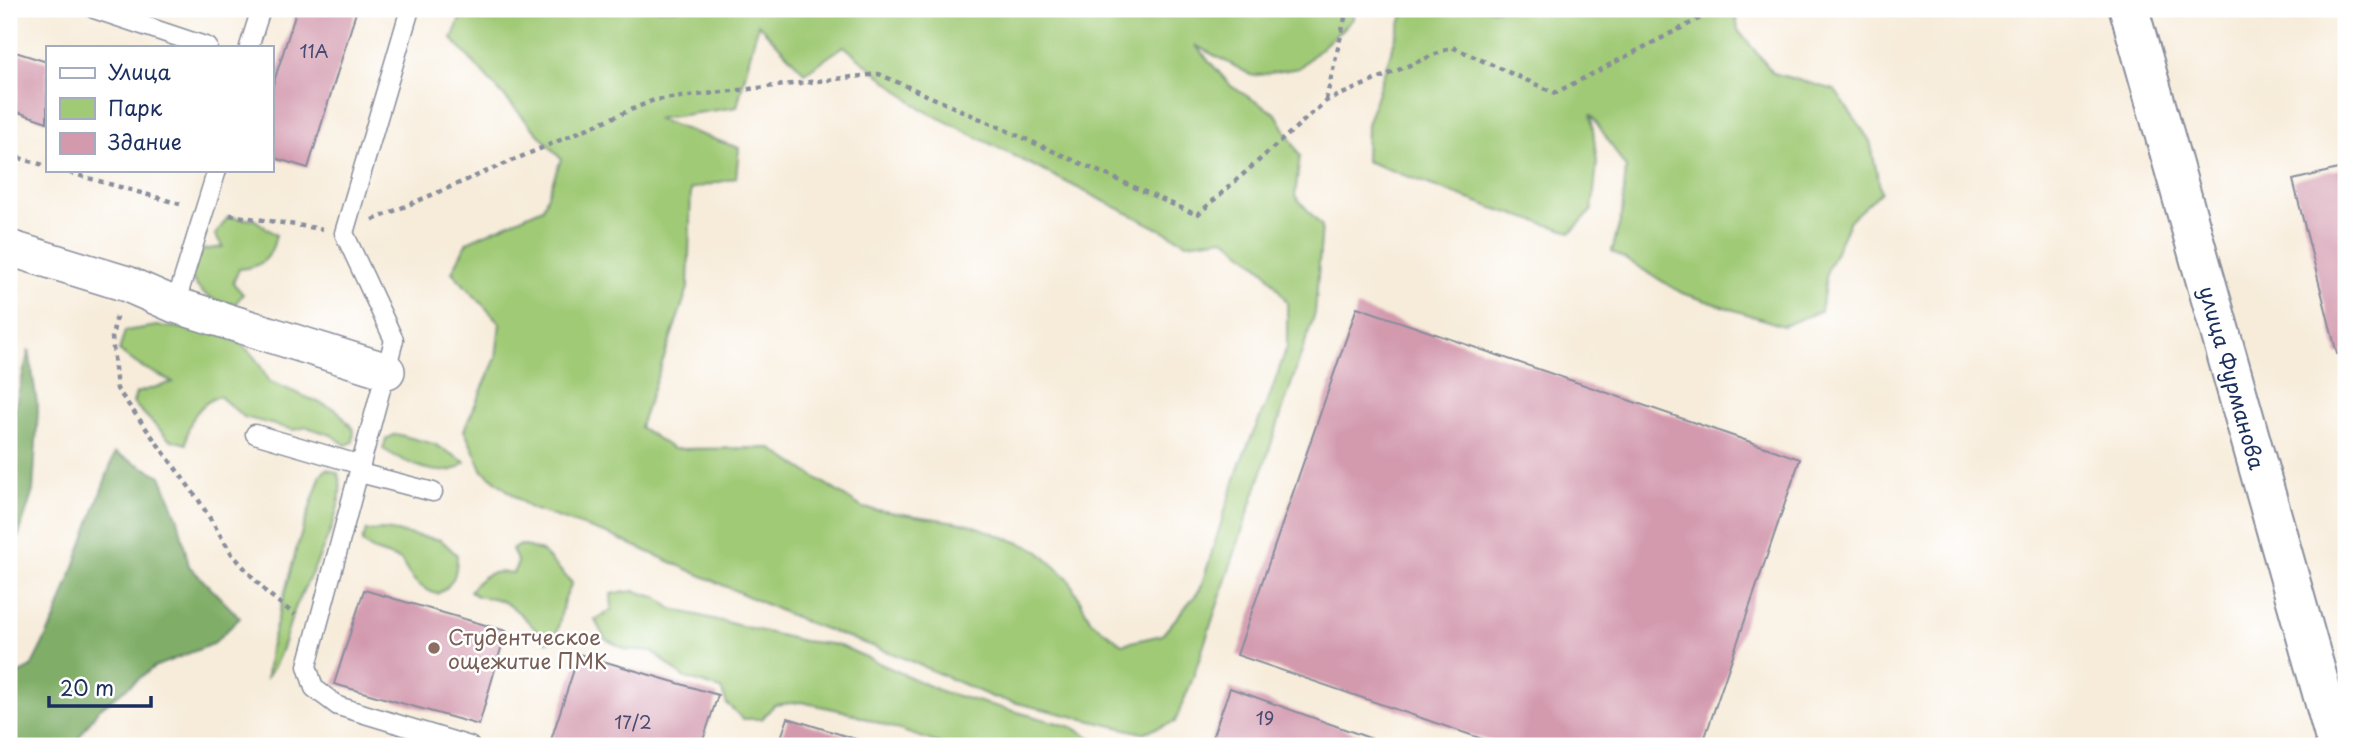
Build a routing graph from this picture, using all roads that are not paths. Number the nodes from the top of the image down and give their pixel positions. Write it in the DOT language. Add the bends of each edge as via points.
graph roads {
  1 [pos="94,9"];
  2 [pos="261,9"];
  3 [pos="410,9"];
  4 [pos="2129,9"];
  5 [pos="205,46"];
  6 [pos="249,46"];
  7 [pos="216,172"];
  8 [pos="9,248"];
  9 [pos="175,305"];
  10 [pos="387,371"];
  11 [pos="255,434"];
  12 [pos="361,469"];
  13 [pos="433,492"];
  14 [pos="470,746"];
  15 [pos="2337,746"];
  1 -- 5 [label="lane"];
  2 -- 6 [label="lane"];
  3 -- 10 [label="lane" via="344,233 394,340"];
  4 -- 15 [label="main road, улица Фурманова"];
  7 -- 9 [label="lane"];
  8 -- 9 [label="street" via="127,284"];
  9 -- 10 [label="street"];
  10 -- 12 [label="lane"];
  11 -- 12 [label="lane"];
  12 -- 13 [label="lane"];
  12 -- 14 [label="lane" via="307,666 314,688 338,706"];
}
